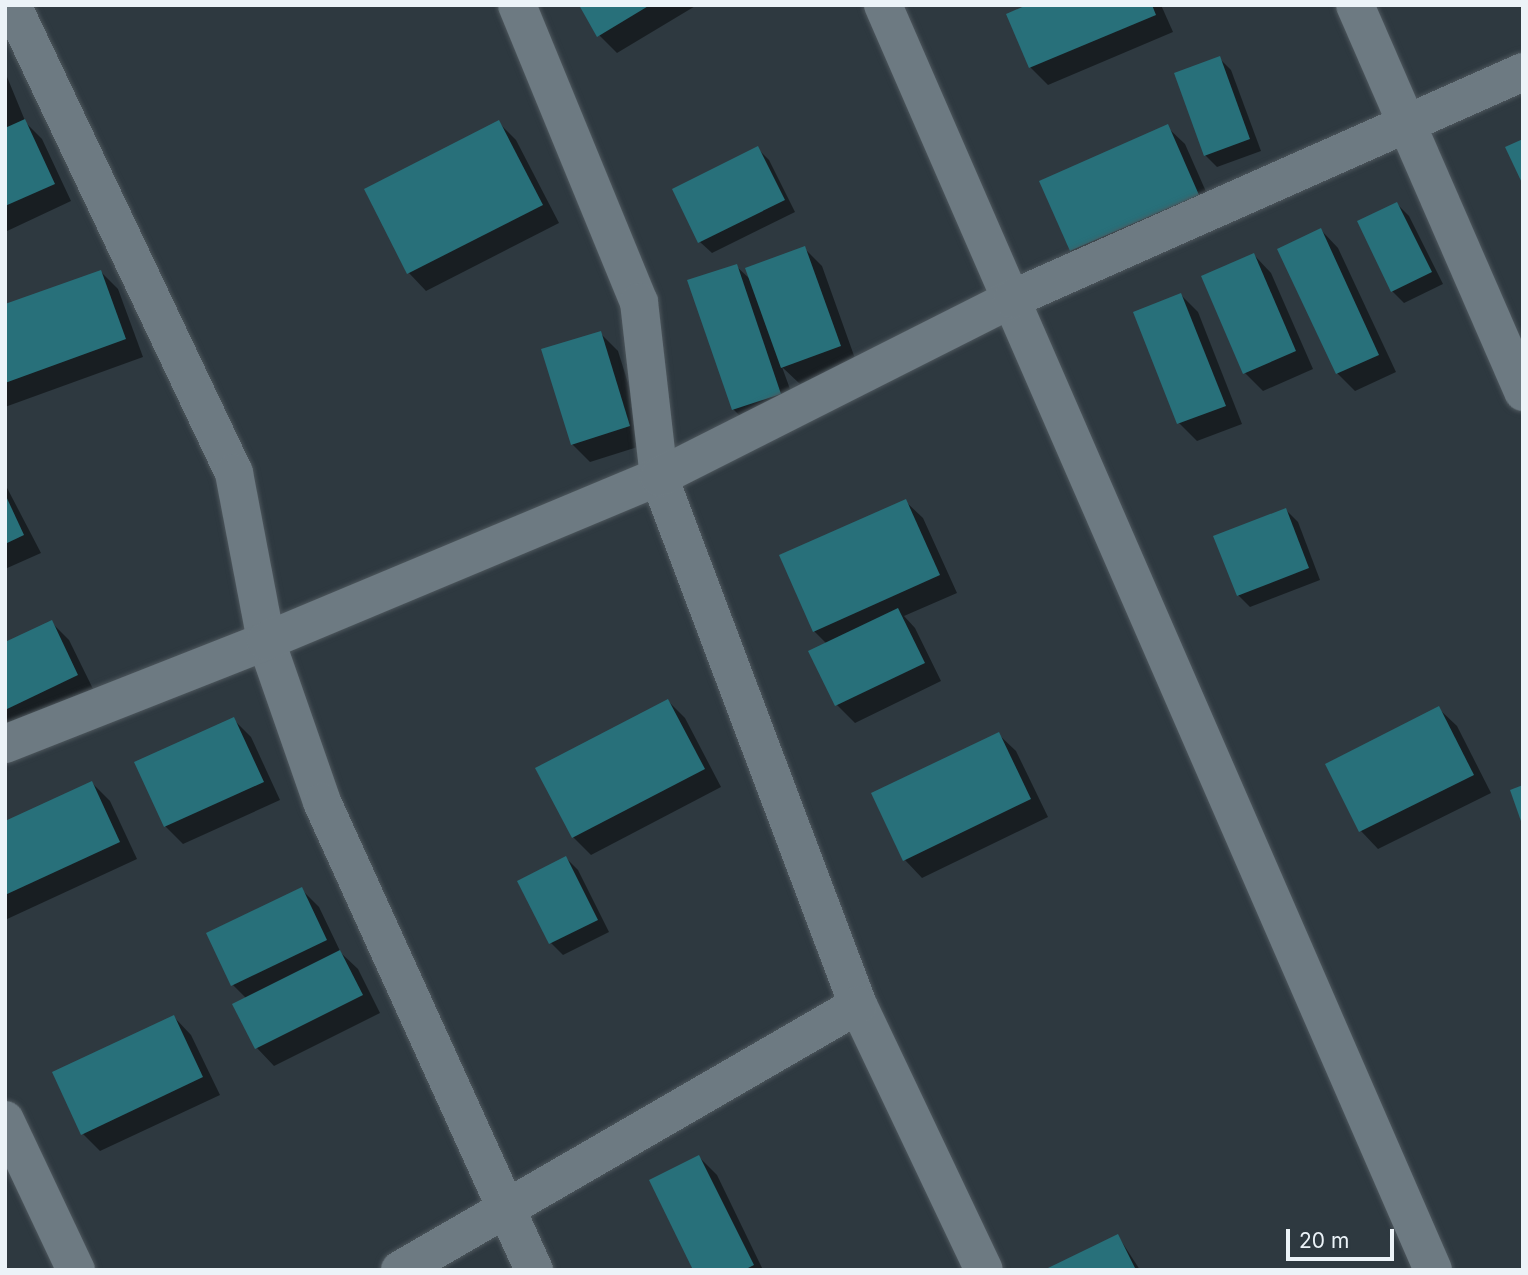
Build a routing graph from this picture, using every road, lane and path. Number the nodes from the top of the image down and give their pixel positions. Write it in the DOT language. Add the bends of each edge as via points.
graph roads {
  1 [pos="12,5"];
  2 [pos="517,5"];
  3 [pos="883,5"];
  4 [pos="1355,5"];
  5 [pos="1523,72"];
  6 [pos="1408,122"];
  7 [pos="1012,299"];
  8 [pos="1523,392"];
  9 [pos="659,477"];
  10 [pos="266,642"];
  11 [pos="5,744"];
  12 [pos="858,1005"];
  13 [pos="5,1120"];
  14 [pos="508,1210"];
  15 [pos="76,1270"];
  16 [pos="400,1270"];
  17 [pos="534,1270"];
  18 [pos="984,1270"];
  19 [pos="1433,1270"];
  1 -- 10 [label="street" via="234,472"];
  2 -- 9 [label="street" via="639,302"];
  3 -- 7 [label="street"];
  4 -- 6 [label="street"];
  5 -- 6 [label="street"];
  6 -- 7 [label="street"];
  6 -- 8 [label="street"];
  7 -- 9 [label="street"];
  7 -- 19 [label="street"];
  9 -- 10 [label="street"];
  9 -- 12 [label="street"];
  10 -- 11 [label="street"];
  10 -- 14 [label="street" via="322,802"];
  12 -- 14 [label="street"];
  12 -- 18 [label="street"];
  13 -- 15 [label="street"];
  14 -- 16 [label="street"];
  14 -- 17 [label="street"];
}
